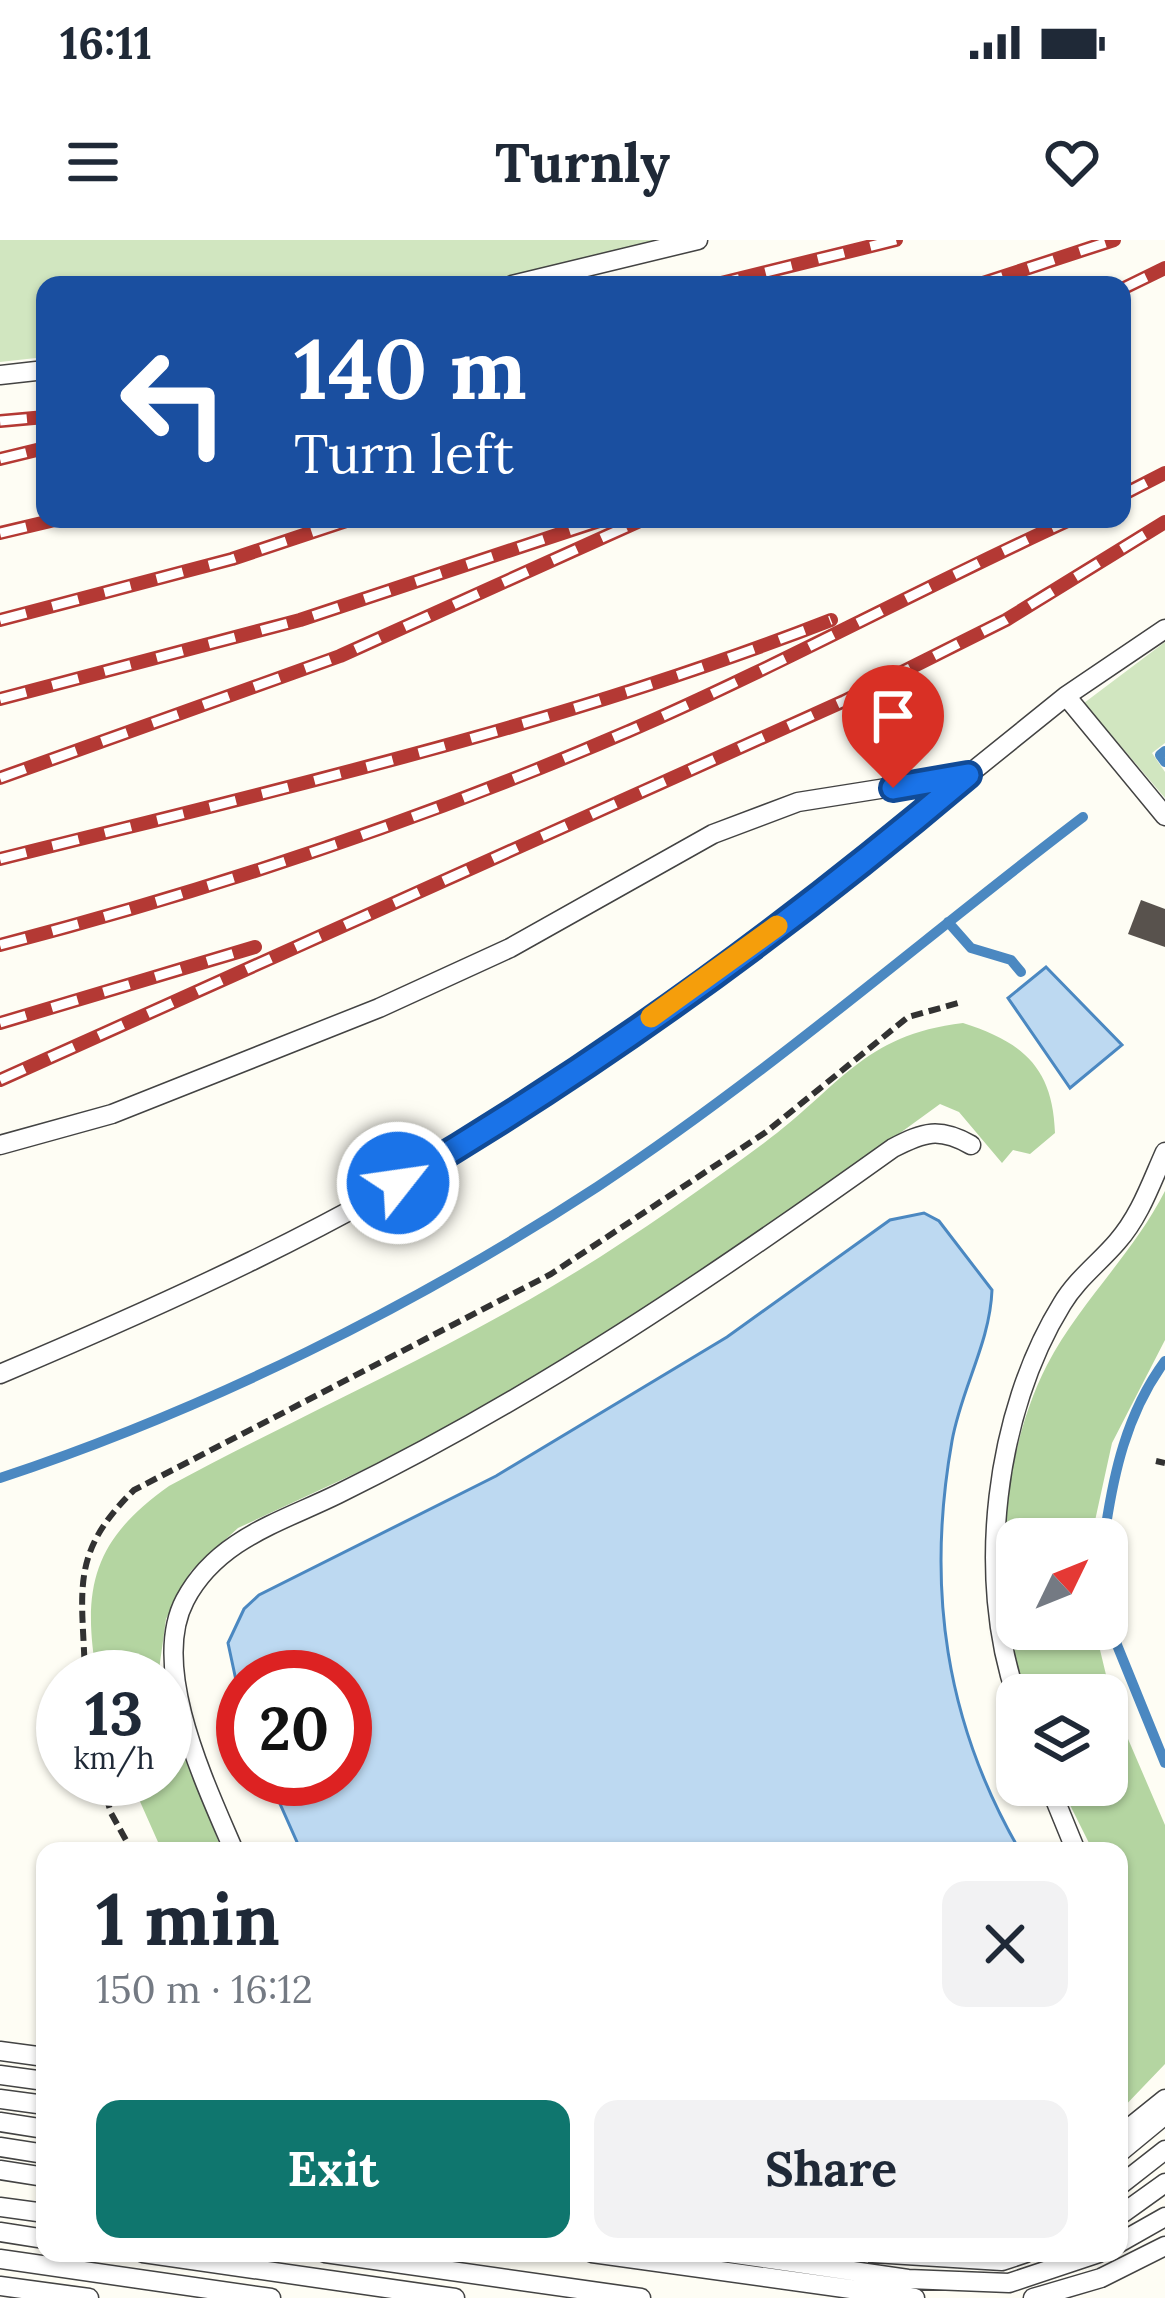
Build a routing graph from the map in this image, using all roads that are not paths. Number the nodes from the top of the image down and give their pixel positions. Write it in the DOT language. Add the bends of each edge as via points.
graph roads {
  1 [pos="698,240"];
  2 [pos="549,276"];
  3 [pos="36,371"];
  4 [pos="0,375"];
  5 [pos="1165,629"];
  6 [pos="1066,696"];
  7 [pos="968,775"];
  8 [pos="1165,816"];
  9 [pos="0,1145"];
  10 [pos="970,1145"];
  11 [pos="1165,1152"];
  12 [pos="0,1373"];
  13 [pos="1011,1674"];
  14 [pos="1057,1806"];
  15 [pos="230,1842"];
  16 [pos="1072,1842"];
  17 [pos="0,2051"];
  18 [pos="36,2056"];
  19 [pos="0,2074"];
  20 [pos="36,2080"];
  21 [pos="0,2098"];
  22 [pos="1165,2099"];
  23 [pos="36,2104"];
  24 [pos="1165,2115"];
  25 [pos="0,2122"];
  26 [pos="36,2128"];
  27 [pos="1128,2129"];
  28 [pos="1128,2145"];
  29 [pos="0,2147"];
  30 [pos="1165,2150"];
  31 [pos="36,2153"];
  32 [pos="0,2170"];
  33 [pos="36,2176"];
  34 [pos="1128,2179"];
  35 [pos="1165,2183"];
  36 [pos="0,2206"];
  37 [pos="1128,2210"];
  38 [pos="36,2212"];
  39 [pos="1165,2217"];
  40 [pos="0,2232"];
  41 [pos="36,2238"];
  42 [pos="1128,2238"];
  43 [pos="1165,2246"];
  44 [pos="0,2260"];
  45 [pos="205,2262"];
  46 [pos="388,2262"];
  47 [pos="657,2262"];
  48 [pos="791,2262"];
  49 [pos="1072,2262"];
  50 [pos="0,2285"];
  51 [pos="88,2298"];
  52 [pos="271,2298"];
  53 [pos="455,2298"];
  54 [pos="641,2298"];
  55 [pos="915,2298"];
  56 [pos="1033,2298"];
  1 -- 2 [label="lane"];
  3 -- 4 [label="lane"];
  5 -- 6 [label="lane"];
  6 -- 7 [label="lane"];
  6 -- 8 [label="lane"];
  7 -- 9 [label="lane" via="798,802 713,834 510,948 379,1008 112,1114"];
  7 -- 12 [label="lane" via="786,920 493,1127 285,1241"];
  10 -- 15 [label="lane" via="947,1132 925,1132 893,1148 578,1364 493,1416 245,1536 201,1574 171,1652"];
  11 -- 13 [label="lane" via="1138,1212 1058,1309 1014,1425 998,1493 995,1558"];
  14 -- 16 [label="lane"];
  17 -- 18 [label="lane"];
  19 -- 20 [label="lane"];
  21 -- 23 [label="lane"];
  22 -- 27 [label="lane"];
  24 -- 28 [label="lane"];
  25 -- 26 [label="lane"];
  29 -- 31 [label="lane"];
  30 -- 34 [label="lane"];
  32 -- 33 [label="lane"];
  35 -- 37 [label="lane"];
  36 -- 38 [label="lane"];
  39 -- 42 [label="lane"];
  40 -- 41 [label="lane"];
  43 -- 56 [label="lane" via="1101,2278"];
  44 -- 52 [label="lane"];
  45 -- 53 [label="lane"];
  46 -- 54 [label="lane"];
  47 -- 55 [label="lane"];
  48 -- 49 [label="lane" via="1009,2283"];
  50 -- 51 [label="lane"];
}
